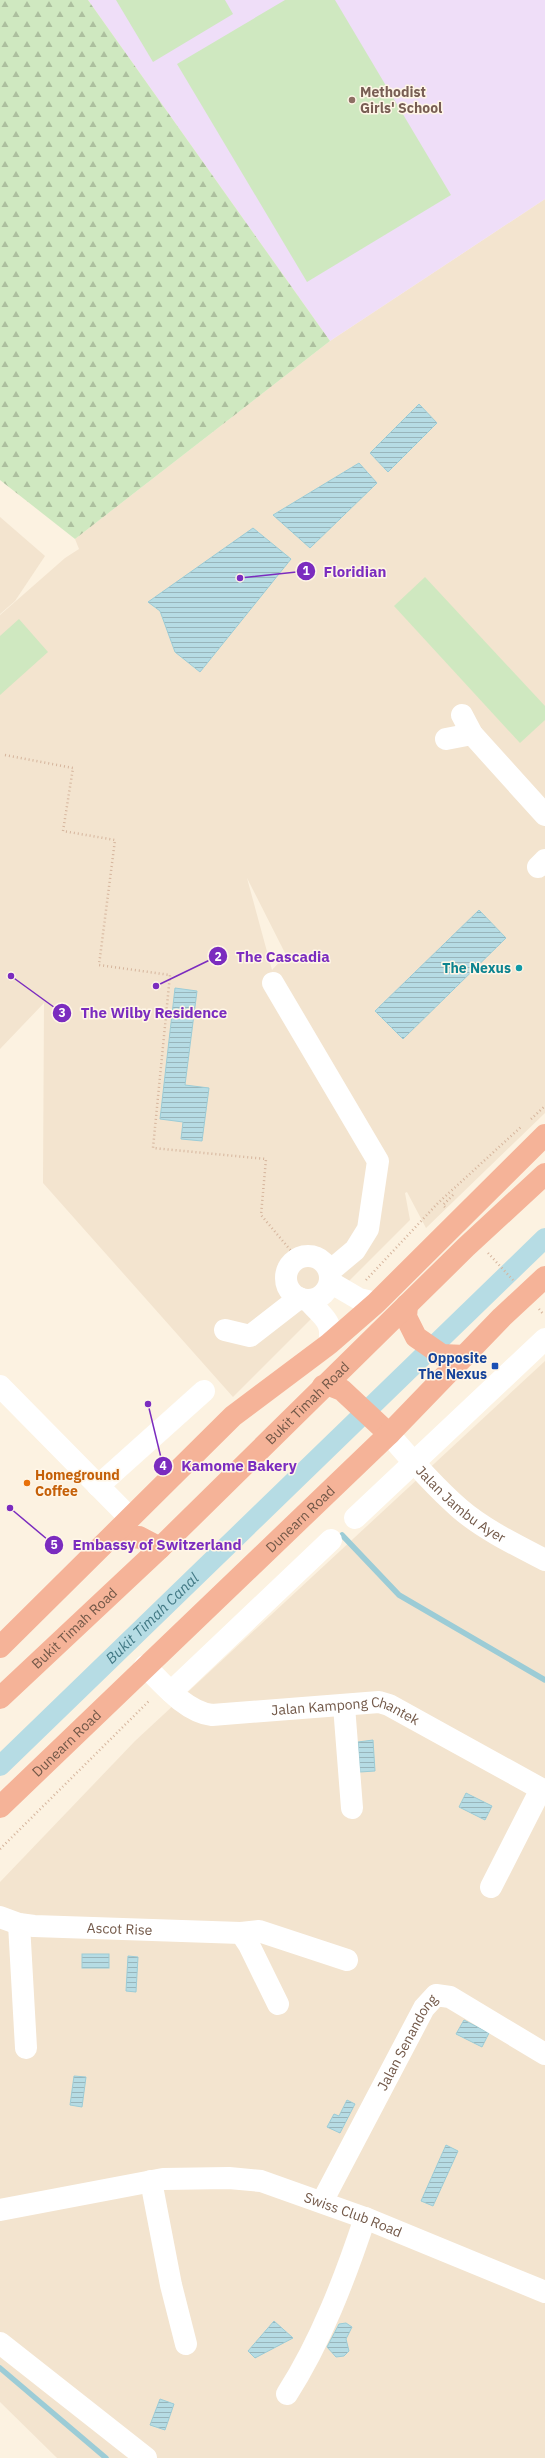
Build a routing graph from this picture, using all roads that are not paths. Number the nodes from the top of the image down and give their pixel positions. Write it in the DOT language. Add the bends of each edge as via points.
graph roads {
  1 [pos="462,715"];
  2 [pos="472,734"];
  3 [pos="446,739"];
  4 [pos="545,815"];
  5 [pos="273,983"];
  6 [pos="545,1135"];
  7 [pos="545,1174"];
  8 [pos="330,1277"];
  9 [pos="545,1277"];
  10 [pos="303,1299"];
  11 [pos="376,1302"];
  12 [pos="406,1305"];
  13 [pos="225,1330"];
  14 [pos="545,1340"];
  15 [pos="329,1344"];
  16 [pos="465,1356"];
  17 [pos="0,1386"];
  18 [pos="323,1386"];
  19 [pos="204,1391"];
  20 [pos="389,1434"];
  21 [pos="413,1462"];
  22 [pos="98,1486"];
  23 [pos="128,1517"];
  24 [pos="355,1518"];
  25 [pos="109,1540"];
  26 [pos="331,1540"];
  27 [pos="160,1548"];
  28 [pos="545,1560"];
  29 [pos="0,1647"];
  30 [pos="145,1666"];
  31 [pos="171,1692"];
  32 [pos="0,1698"];
  33 [pos="344,1706"];
  34 [pos="543,1790"];
  35 [pos="0,1808"];
  36 [pos="352,1808"];
  37 [pos="491,1888"];
  38 [pos="9,1921"];
  39 [pos="240,1933"];
  40 [pos="347,1960"];
  41 [pos="278,2004"];
  42 [pos="26,2048"];
  43 [pos="545,2054"];
  44 [pos="151,2181"];
  45 [pos="322,2202"];
  46 [pos="0,2210"];
  47 [pos="365,2218"];
  48 [pos="545,2292"];
  49 [pos="0,2343"];
  50 [pos="186,2344"];
  51 [pos="287,2394"];
  52 [pos="146,2458"];
  1 -- 2 [label="street"];
  2 -- 3 [label="street"];
  2 -- 4 [label="street"];
  5 -- 8 [label="street" via="378,1161 368,1229 355,1250"];
  6 -- 11 [label="highway"];
  7 -- 12 [label="highway, Bukit Timah Road"];
  8 -- 10 [label="street" via="326,1291 318,1298"];
  8 -- 10 [label="street" via="325,1261 307,1255 297,1258 290,1264 286,1284 290,1292"];
  8 -- 11 [label="street" via="352,1295"];
  9 -- 16 [label="highway, Dunearn Road"];
  10 -- 13 [label="street" via="250,1336"];
  10 -- 15 [label="street" via="329,1324 332,1331"];
  11 -- 15 [label="highway"];
  12 -- 16 [label="highway" via="406,1317 416,1337 442,1356"];
  12 -- 18 [label="highway, Bukit Timah Road"];
  14 -- 21 [label="street"];
  15 -- 23 [label="highway" via="233,1416"];
  16 -- 20 [label="highway, Dunearn Road"];
  17 -- 22 [label="street"];
  18 -- 20 [label="highway" via="342,1390"];
  18 -- 27 [label="highway, Bukit Timah Road"];
  19 -- 22 [label="street"];
  20 -- 21 [label="street, Jalan Jambu Ayer"];
  20 -- 30 [label="highway, Dunearn Road"];
  21 -- 24 [label="street"];
  21 -- 28 [label="street, Jalan Jambu Ayer" via="460,1508 502,1537"];
  22 -- 23 [label="street"];
  23 -- 25 [label="highway"];
  25 -- 27 [label="highway" via="139,1536"];
  25 -- 29 [label="highway"];
  26 -- 31 [label="street"];
  27 -- 32 [label="highway, Bukit Timah Road"];
  30 -- 31 [label="street, Jalan Kampong Chantek"];
  30 -- 35 [label="highway, Dunearn Road"];
  31 -- 33 [label="street, Jalan Kampong Chantek" via="201,1714 212,1715"];
  33 -- 34 [label="street, Jalan Kampong Chantek" via="379,1702 389,1705"];
  33 -- 36 [label="street"];
  34 -- 37 [label="street"];
  38 -- 39 [label="street, Ascot Rise" via="68,1928"];
  38 -- 42 [label="street"];
  39 -- 40 [label="street, Ascot Rise" via="259,1931"];
  39 -- 41 [label="street" via="249,1945"];
  43 -- 45 [label="street, Jalan Senandong" via="450,1997 436,1995 424,2008"];
  44 -- 45 [label="street, Swiss Club Road" via="229,2178 260,2181"];
  44 -- 46 [label="street, Swiss Club Road"];
  44 -- 50 [label="street" via="171,2285"];
  45 -- 47 [label="street, Swiss Club Road"];
  47 -- 48 [label="street, Swiss Club Road"];
  47 -- 51 [label="street" via="334,2300"];
  49 -- 52 [label="street"];
}
